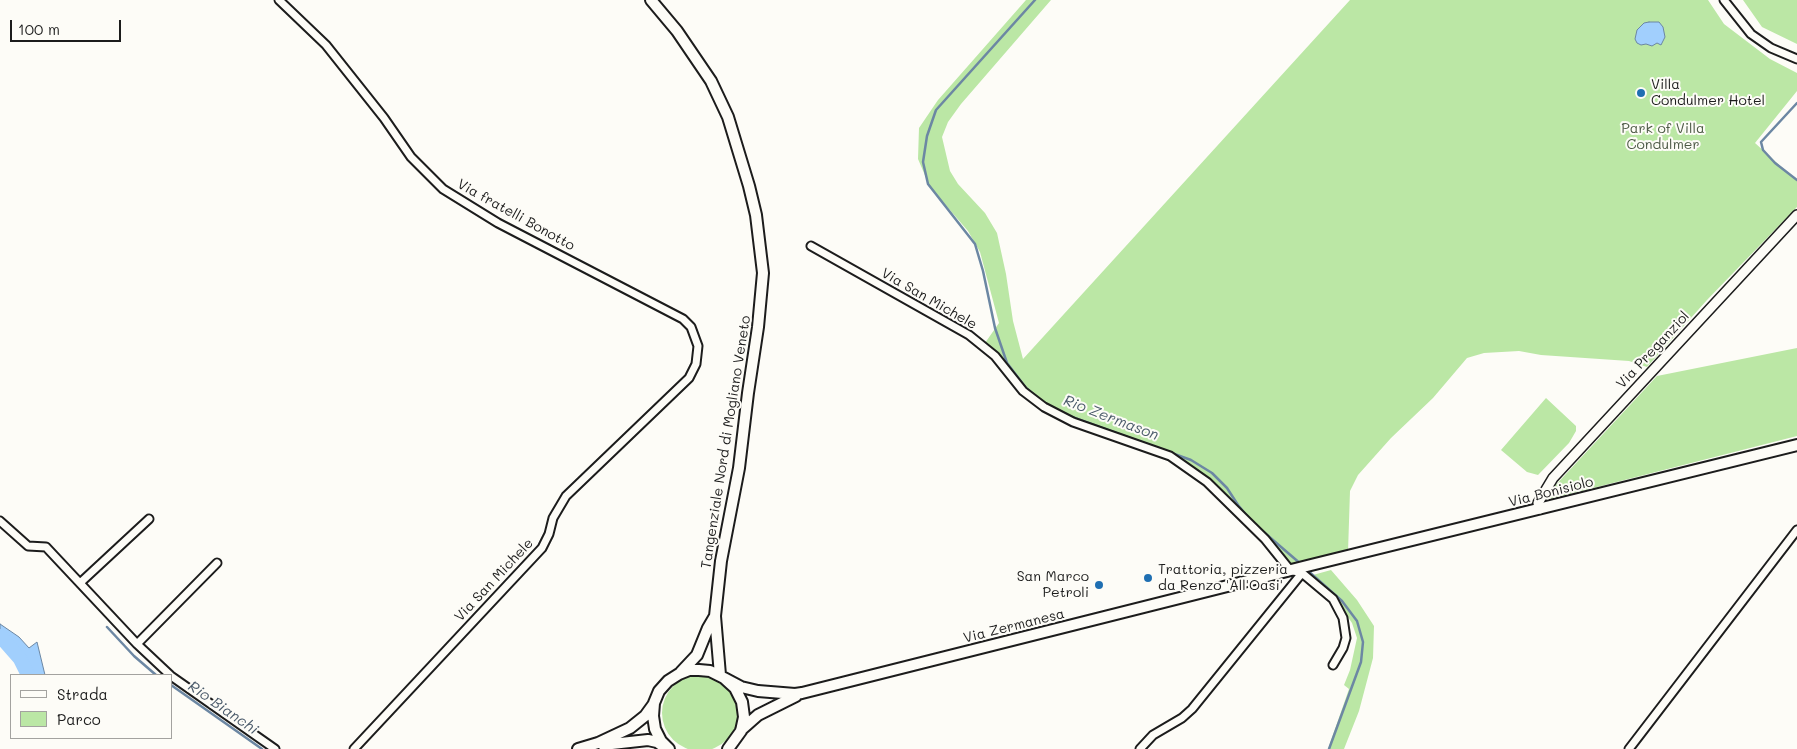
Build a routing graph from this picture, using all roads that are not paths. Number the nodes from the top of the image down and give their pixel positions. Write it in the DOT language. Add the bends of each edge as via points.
graph roads {
  1 [pos="279,0"];
  2 [pos="651,0"];
  3 [pos="1724,0"];
  4 [pos="1797,59"];
  5 [pos="1797,215"];
  6 [pos="811,246"];
  7 [pos="698,356"];
  8 [pos="1797,445"];
  9 [pos="1540,509"];
  10 [pos="149,519"];
  11 [pos="0,521"];
  12 [pos="1797,530"];
  13 [pos="217,563"];
  14 [pos="1311,565"];
  15 [pos="1290,570"];
  16 [pos="1302,573"];
  17 [pos="80,584"];
  18 [pos="715,616"];
  19 [pos="137,644"];
  20 [pos="1333,665"];
  21 [pos="169,674"];
  22 [pos="679,674"];
  23 [pos="722,676"];
  24 [pos="172,677"];
  25 [pos="802,693"];
  26 [pos="654,703"];
  27 [pos="739,734"];
  28 [pos="582,748"];
  29 [pos="275,749"];
  30 [pos="354,749"];
  31 [pos="668,749"];
  32 [pos="728,749"];
  33 [pos="739,749"];
  34 [pos="1140,749"];
  35 [pos="1629,749"];
  1 -- 7 [label="street, Via fratelli Bonotto" via="326,45 411,157 443,189 498,223 683,319 695,336"];
  2 -- 18 [label="main road, Tangenziale Nord di Mogliano Veneto" via="711,81 728,117 756,215 763,273 739,468 721,561"];
  3 -- 4 [label="street" via="1751,34 1771,48"];
  5 -- 9 [label="street, Via Preganziol" via="1553,478 1538,503"];
  6 -- 15 [label="street, Via San Michele" via="969,335 995,356 1023,391 1044,407 1073,422 1170,456 1183,464 1207,482 1265,539"];
  7 -- 30 [label="street, Via San Michele" via="689,378 566,496 553,518 542,548"];
  8 -- 9 [label="main road, Via Bonisiolo"];
  9 -- 14 [label="main road, Via Bonisiolo"];
  10 -- 17 [label="street"];
  11 -- 17 [label="street" via="28,546 46,547"];
  12 -- 35 [label="street"];
  13 -- 19 [label="street"];
  14 -- 15 [label="main road, Via Zermanesa"];
  15 -- 16 [label="street, Via Zermanesa"];
  15 -- 25 [label="main road, Via Zermanesa"];
  16 -- 20 [label="street, Via Zermanesa" via="1333,600 1343,618 1346,638"];
  16 -- 34 [label="street" via="1192,709 1153,735"];
  17 -- 19 [label="street"];
  18 -- 22 [label="main road, Tangenziale Nord di Mogliano Veneto" via="697,655"];
  18 -- 23 [label="main road, Tangenziale Nord di Mogliano Veneto"];
  19 -- 21 [label="street"];
  22 -- 23 [label="main road, Via Zermanesa" via="699,670"];
  22 -- 26 [label="main road" via="659,691"];
  23 -- 25 [label="main road, Via Zermanesa" via="741,687 758,691"];
  23 -- 27 [label="main road" via="735,688 742,702 744,716"];
  24 -- 29 [label="street"];
  25 -- 27 [label="main road, Via Zermanesa" via="758,715"];
  26 -- 28 [label="main road" via="645,716 630,728"];
  26 -- 31 [label="main road" via="655,729"];
  27 -- 32 [label="main road, Via Zermanesa"];
  27 -- 33 [label="main road"];
  28 -- 31 [label="main road" via="648,740"];
}
